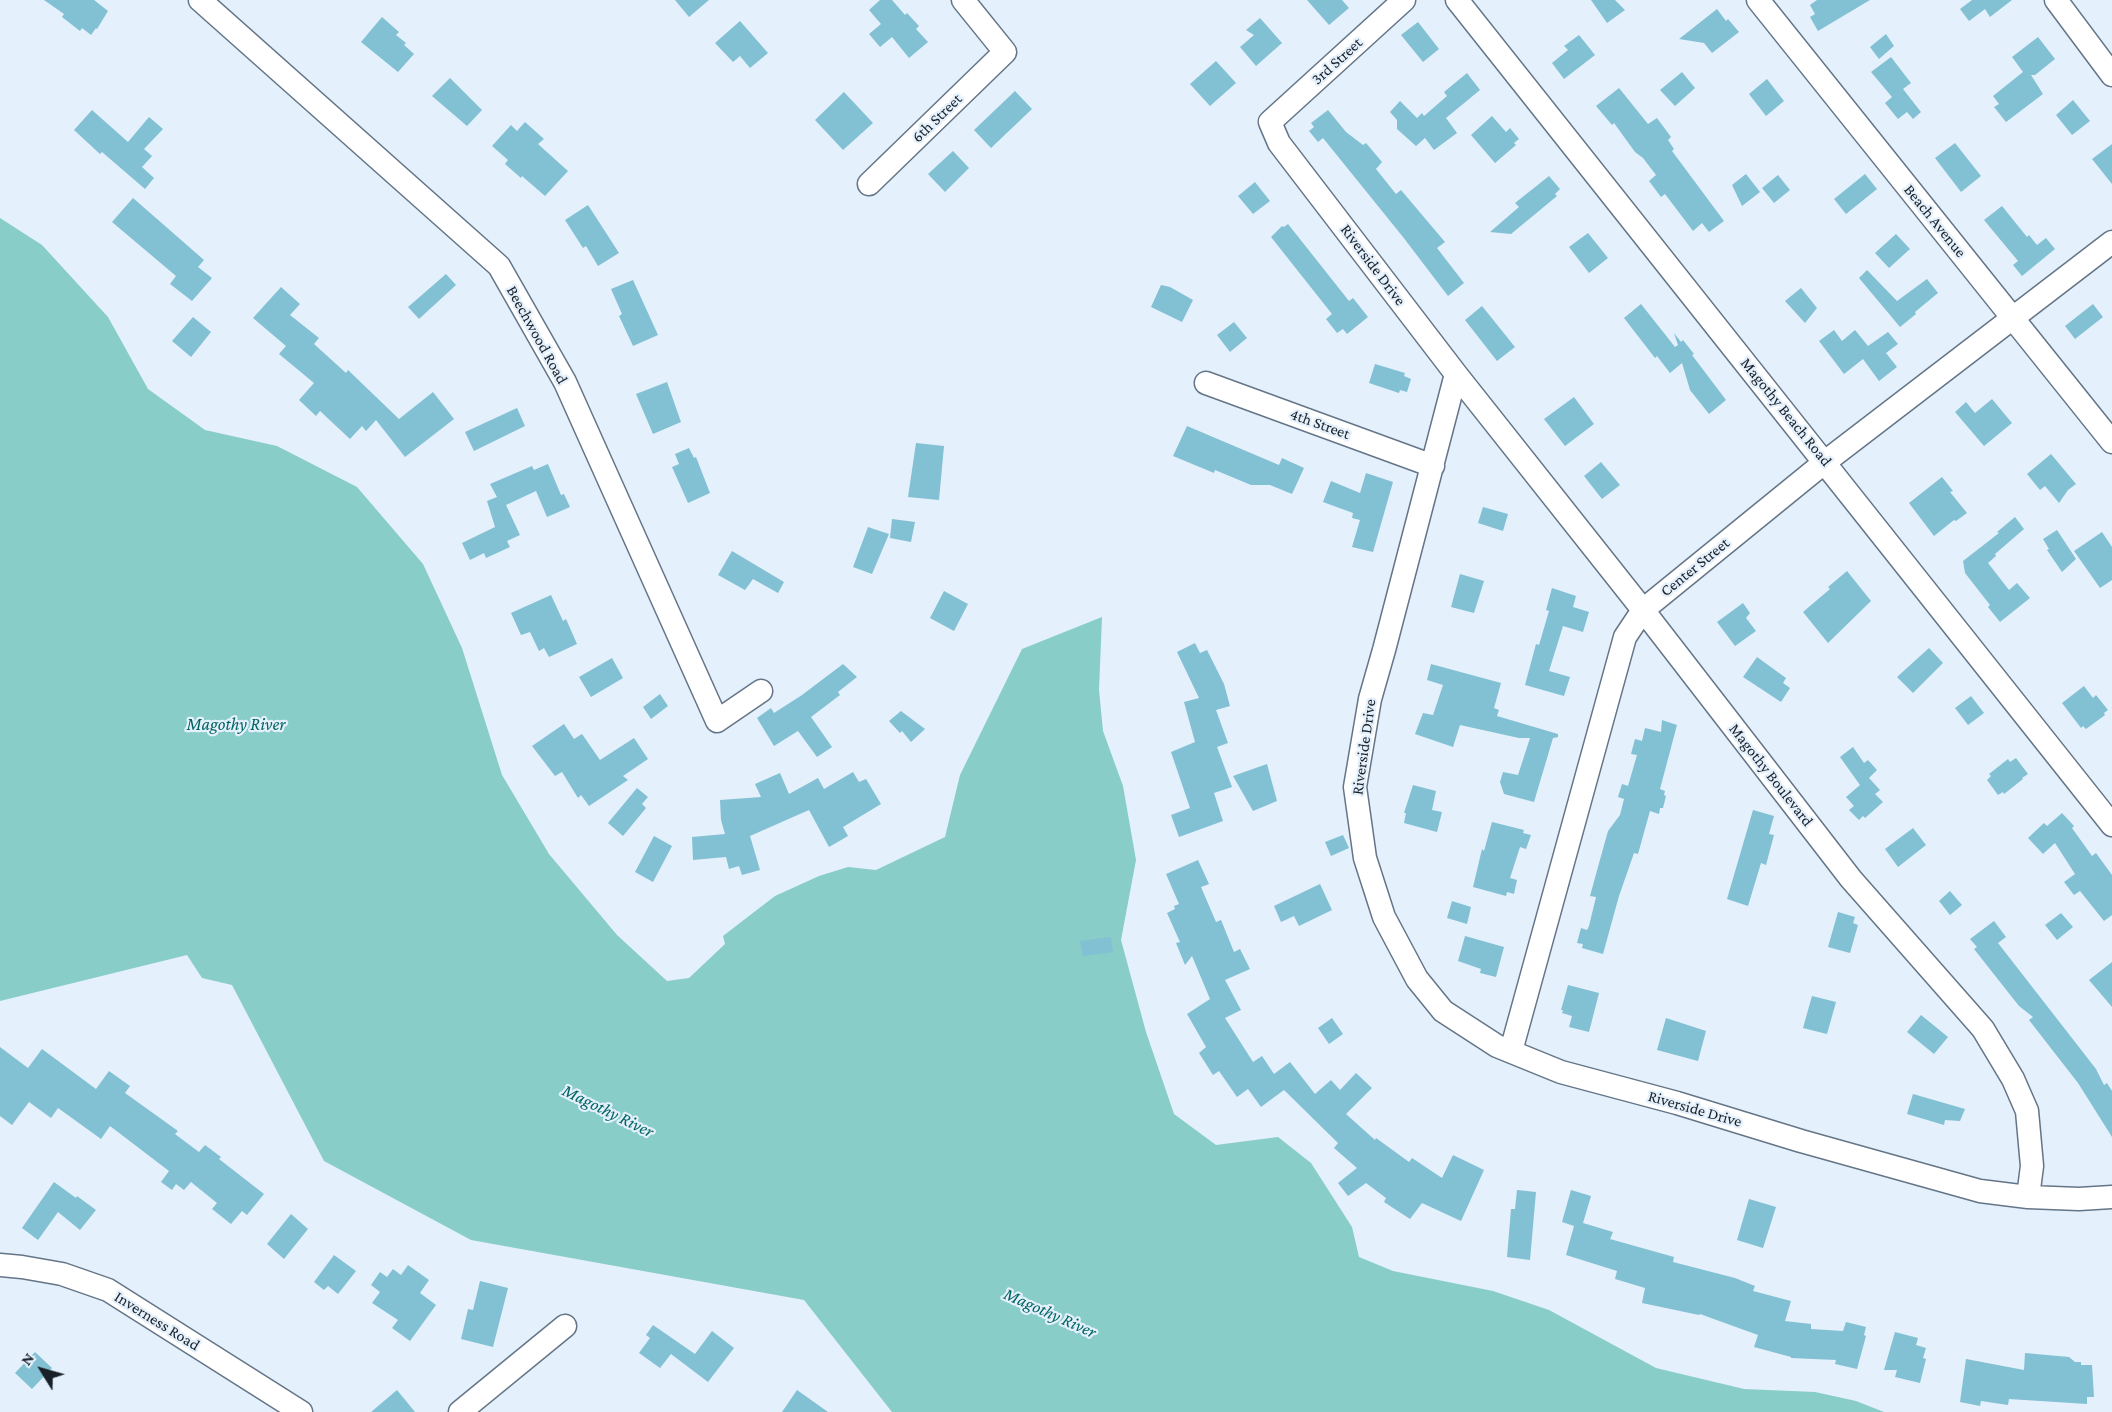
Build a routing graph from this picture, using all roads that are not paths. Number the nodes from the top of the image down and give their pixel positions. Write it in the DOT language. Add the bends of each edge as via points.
graph roads {
  1 [pos="200,0"];
  2 [pos="963,0"];
  3 [pos="1404,0"];
  4 [pos="1458,0"];
  5 [pos="1758,0"];
  6 [pos="2056,0"];
  7 [pos="2112,75"];
  8 [pos="1270,122"];
  9 [pos="869,184"];
  10 [pos="2112,242"];
  11 [pos="2012,317"];
  12 [pos="1456,374"];
  13 [pos="1206,383"];
  14 [pos="2112,442"];
  15 [pos="1825,462"];
  16 [pos="1433,466"];
  17 [pos="1643,610"];
  18 [pos="761,691"];
  19 [pos="2112,825"];
  20 [pos="1511,1051"];
  21 [pos="2028,1197"];
  22 [pos="2112,1197"];
  23 [pos="0,1265"];
  24 [pos="565,1326"];
  25 [pos="301,1412"];
  26 [pos="460,1412"];
  1 -- 18 [label="street, Beechwood Road" via="499,266 565,382 717,721"];
  2 -- 9 [label="street, 6th Street" via="1005,52"];
  3 -- 8 [label="street, 3rd Street"];
  4 -- 15 [label="street, Magothy Beach Road"];
  5 -- 11 [label="street, Beach Avenue"];
  6 -- 7 [label="street"];
  8 -- 12 [label="street, Riverside Drive" via="1279,143"];
  10 -- 11 [label="street, Center Street"];
  11 -- 14 [label="street, Beach Avenue"];
  11 -- 15 [label="street, Center Street"];
  12 -- 16 [label="street, Riverside Drive"];
  12 -- 17 [label="street, Magothy Boulevard"];
  13 -- 16 [label="street, 4th Street"];
  15 -- 17 [label="street, Center Street"];
  15 -- 19 [label="street, Magothy Beach Road"];
  16 -- 20 [label="street, Riverside Drive" via="1370,699 1355,787 1356,802 1365,858 1384,917 1417,979 1443,1011"];
  17 -- 20 [label="street, Center Street" via="1625,637"];
  17 -- 21 [label="street, Magothy Boulevard" via="1851,879 1983,1029 2027,1111 2031,1166"];
  20 -- 21 [label="street, Riverside Drive" via="1561,1072 1801,1141 1980,1191"];
  21 -- 22 [label="street, Riverside Drive"];
  23 -- 25 [label="street, Inverness Road" via="62,1274 108,1290"];
  24 -- 26 [label="street"];
}
